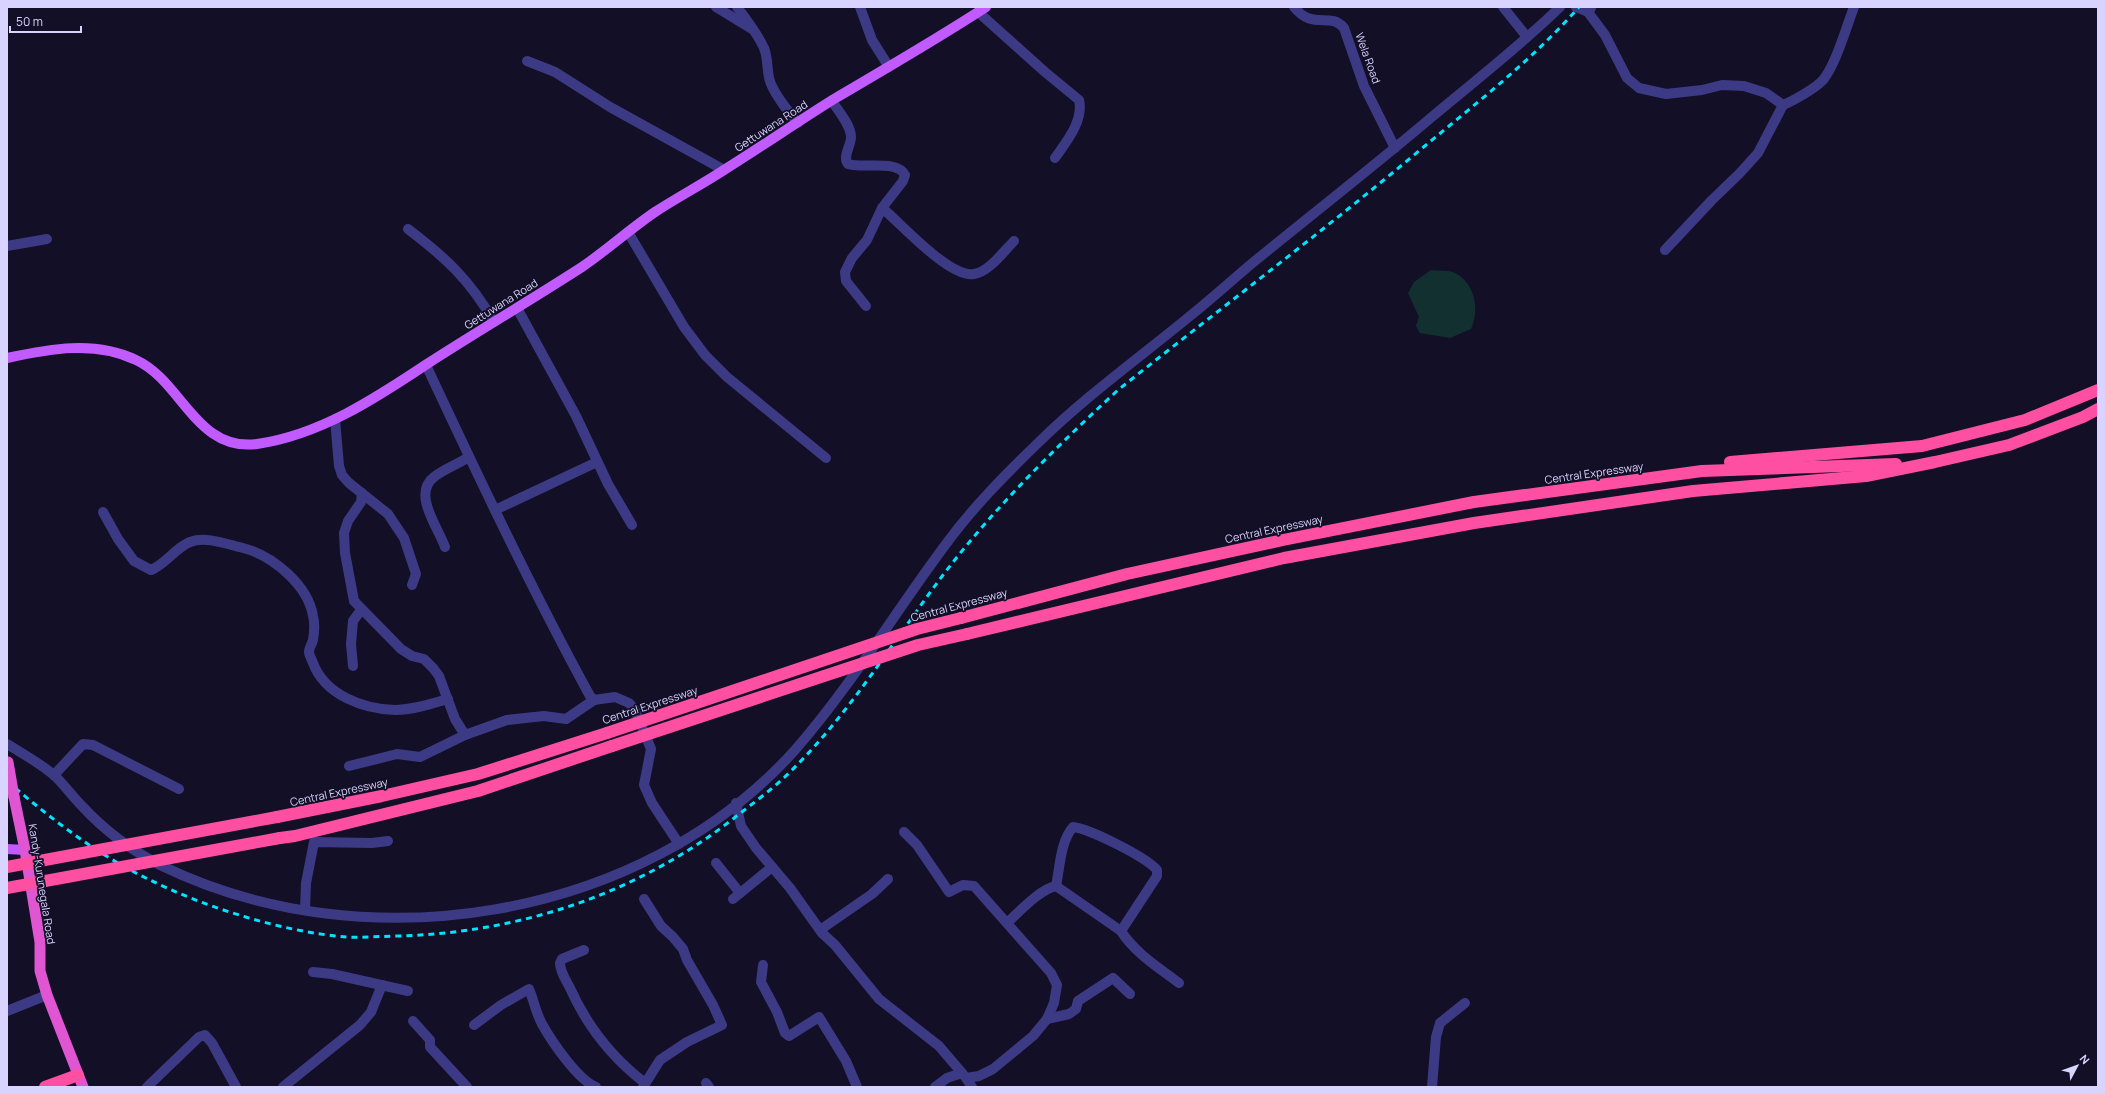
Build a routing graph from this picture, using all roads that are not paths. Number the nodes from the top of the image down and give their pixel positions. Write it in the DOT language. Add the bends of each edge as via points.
graph roads {
  1 [pos="716,7"];
  2 [pos="737,7"];
  3 [pos="860,7"];
  4 [pos="1294,7"];
  5 [pos="1503,7"];
  6 [pos="1560,7"];
  7 [pos="1576,7"];
  8 [pos="1854,7"];
  9 [pos="982,9"];
  10 [pos="1590,10"];
  11 [pos="753,30"];
  12 [pos="1527,37"];
  13 [pos="527,60"];
  14 [pos="889,67"];
  15 [pos="832,101"];
  16 [pos="1784,104"];
  17 [pos="798,123"];
  18 [pos="1394,148"];
  19 [pos="1054,158"];
  20 [pos="724,170"];
  21 [pos="882,208"];
  22 [pos="408,229"];
  23 [pos="628,232"];
  24 [pos="47,239"];
  25 [pos="1014,241"];
  26 [pos="7,246"];
  27 [pos="1666,250"];
  28 [pos="866,306"];
  29 [pos="517,308"];
  30 [pos="494,322"];
  31 [pos="7,358"];
  32 [pos="426,365"];
  33 [pos="2098,390"];
  34 [pos="2098,409"];
  35 [pos="335,419"];
  36 [pos="469,457"];
  37 [pos="826,458"];
  38 [pos="597,462"];
  39 [pos="1935,462"];
  40 [pos="1702,471"];
  41 [pos="362,493"];
  42 [pos="495,510"];
  43 [pos="103,512"];
  44 [pos="632,525"];
  45 [pos="445,547"];
  46 [pos="412,585"];
  47 [pos="361,610"];
  48 [pos="353,666"];
  49 [pos="448,699"];
  50 [pos="594,700"];
  51 [pos="465,735"];
  52 [pos="7,744"];
  53 [pos="8,759"];
  54 [pos="350,766"];
  55 [pos="54,775"];
  56 [pos="179,789"];
  57 [pos="736,803"];
  58 [pos="904,832"];
  59 [pos="388,841"];
  60 [pos="679,844"];
  61 [pos="7,849"];
  62 [pos="25,850"];
  63 [pos="716,863"];
  64 [pos="7,867"];
  65 [pos="772,867"];
  66 [pos="888,879"];
  67 [pos="1056,886"];
  68 [pos="7,888"];
  69 [pos="644,899"];
  70 [pos="305,910"];
  71 [pos="1007,923"];
  72 [pos="820,930"];
  73 [pos="1121,931"];
  74 [pos="584,950"];
  75 [pos="763,965"];
  76 [pos="313,972"];
  77 [pos="1179,983"];
  78 [pos="382,985"];
  79 [pos="408,991"];
  80 [pos="1130,994"];
  81 [pos="47,995"];
  82 [pos="1465,1003"];
  83 [pos="7,1011"];
  84 [pos="1047,1019"];
  85 [pos="413,1021"];
  86 [pos="474,1025"];
  87 [pos="78,1075"];
  88 [pos="964,1075"];
  89 [pos="644,1085"];
  90 [pos="46,1087"];
  91 [pos="83,1087"];
  92 [pos="147,1087"];
  93 [pos="236,1087"];
  94 [pos="282,1087"];
  95 [pos="467,1087"];
  96 [pos="596,1087"];
  97 [pos="857,1087"];
  98 [pos="935,1087"];
  99 [pos="972,1087"];
  100 [pos="1432,1087"];
  1 -- 11 [label="street"];
  2 -- 11 [label="street"];
  3 -- 14 [label="street" via="872,40"];
  4 -- 18 [label="street, Wela Road" via="1304,18 1333,20 1344,28 1364,86"];
  5 -- 12 [label="street"];
  6 -- 12 [label="street"];
  7 -- 10 [label="street"];
  8 -- 16 [label="street" via="1833,62 1822,81"];
  9 -- 14 [label="main road, Gettuwana Road"];
  9 -- 19 [label="street" via="1045,72 1079,100 1075,126"];
  10 -- 16 [label="street" via="1627,78 1639,88 1666,94 1722,85 1744,86 1766,93"];
  11 -- 17 [label="street" via="764,48 768,66 767,76"];
  12 -- 18 [label="street"];
  13 -- 20 [label="street" via="555,72 610,107"];
  14 -- 15 [label="main road, Gettuwana Road"];
  15 -- 17 [label="main road, Gettuwana Road"];
  15 -- 21 [label="street" via="850,132 851,139 846,158 848,164 890,166 903,171 905,175"];
  16 -- 27 [label="street" via="1758,153"];
  17 -- 20 [label="main road, Gettuwana Road"];
  18 -- 57 [label="street" via="1189,317 1094,391 1040,440 949,540 822,717 768,777"];
  20 -- 23 [label="main road, Gettuwana Road" via="656,211"];
  21 -- 25 [label="street" via="941,262 967,273 974,274 984,270"];
  21 -- 28 [label="street" via="867,240 852,258 845,272 846,281"];
  22 -- 30 [label="street" via="462,274"];
  23 -- 29 [label="main road, Gettuwana Road" via="586,264"];
  23 -- 37 [label="street" via="684,327 705,355 726,377"];
  24 -- 26 [label="street"];
  29 -- 30 [label="main road, Gettuwana Road"];
  29 -- 38 [label="street" via="576,416"];
  30 -- 32 [label="main road, Gettuwana Road"];
  31 -- 35 [label="main road, Gettuwana Road" via="67,348 119,353 147,366 163,379 191,414 208,430 239,444 271,441"];
  32 -- 35 [label="main road, Gettuwana Road" via="375,398"];
  32 -- 36 [label="street"];
  33 -- 40 [label="highway" via="2025,420 1922,446 1722,463"];
  34 -- 39 [label="highway" via="2010,445"];
  35 -- 41 [label="street" via="342,475"];
  36 -- 42 [label="street"];
  36 -- 45 [label="street" via="435,477 428,483 425,491 426,504"];
  38 -- 42 [label="street"];
  38 -- 44 [label="street"];
  39 -- 40 [label="highway, Central Expressway"];
  39 -- 68 [label="highway, bridge" via="1866,476 1693,491 1474,523 1284,558 918,646 478,790 294,836"];
  40 -- 64 [label="highway, Central Expressway, bridge" via="1474,502 1127,574 917,629 478,774 278,818"];
  41 -- 46 [label="street" via="388,514 404,538 416,574"];
  41 -- 47 [label="street" via="361,502 348,521 344,533 354,601"];
  42 -- 50 [label="street" via="563,645"];
  43 -- 49 [label="street" via="134,561 150,570 158,567 189,542 204,539 255,551 274,562 294,579 313,616 313,640 309,652 318,675 331,688 351,701 396,710"];
  47 -- 48 [label="street" via="353,621"];
  47 -- 49 [label="street" via="401,649 429,663 439,676"];
  49 -- 51 [label="street" via="455,719"];
  50 -- 51 [label="street" via="566,719 544,716 507,720"];
  50 -- 60 [label="street" via="615,697 629,703 635,710 651,749 644,785 652,803"];
  51 -- 54 [label="street" via="420,757 397,754"];
  52 -- 55 [label="street"];
  53 -- 62 [label="highway, Kandy-Kurunegala Road, bridge"];
  55 -- 56 [label="street" via="83,744 93,745"];
  55 -- 70 [label="street" via="99,823 155,863 230,892"];
  57 -- 60 [label="street"];
  57 -- 65 [label="street" via="741,826"];
  58 -- 71 [label="street" via="921,851 949,892 963,885 974,886"];
  59 -- 70 [label="street" via="314,842 306,883"];
  60 -- 70 [label="street" via="626,871 592,884 538,901 475,914 371,917"];
  61 -- 62 [label="main road"];
  62 -- 81 [label="highway, Kandy-Kurunegala Road" via="40,942 40,971"];
  63 -- 65 [label="street" via="736,896"];
  65 -- 72 [label="street"];
  66 -- 72 [label="street" via="872,894"];
  67 -- 71 [label="street" via="1032,901"];
  67 -- 73 [label="street"];
  67 -- 73 [label="street" via="1063,848 1073,827 1102,838 1145,860 1157,870 1157,876"];
  69 -- 89 [label="street" via="661,926 683,950 714,1005 722,1025 687,1042 660,1060"];
  71 -- 84 [label="street" via="1051,973 1057,985 1054,1004"];
  72 -- 88 [label="street" via="879,998 933,1041"];
  73 -- 77 [label="street" via="1140,954"];
  74 -- 89 [label="street" via="562,959 562,973 592,1030"];
  75 -- 97 [label="street" via="761,982 785,1033 789,1036 819,1017 846,1061"];
  76 -- 78 [label="street"];
  78 -- 79 [label="street"];
  78 -- 94 [label="street" via="371,1012 360,1025"];
  80 -- 84 [label="street" via="1113,978 1078,1002 1076,1009 1069,1014"];
  81 -- 83 [label="street"];
  81 -- 87 [label="highway, Kandy-Kurunegala Road"];
  82 -- 100 [label="street" via="1440,1023 1436,1037"];
  84 -- 88 [label="street" via="1033,1036 993,1070 979,1076"];
  85 -- 95 [label="street" via="430,1040 430,1047"];
  86 -- 96 [label="street" via="529,989 543,1025 560,1050 581,1078"];
  87 -- 90 [label="highway"];
  87 -- 91 [label="highway, Kandy-Kurunegala Road"];
  88 -- 98 [label="street" via="947,1078"];
  88 -- 99 [label="street"];
  92 -- 93 [label="street" via="205,1035"];
}
